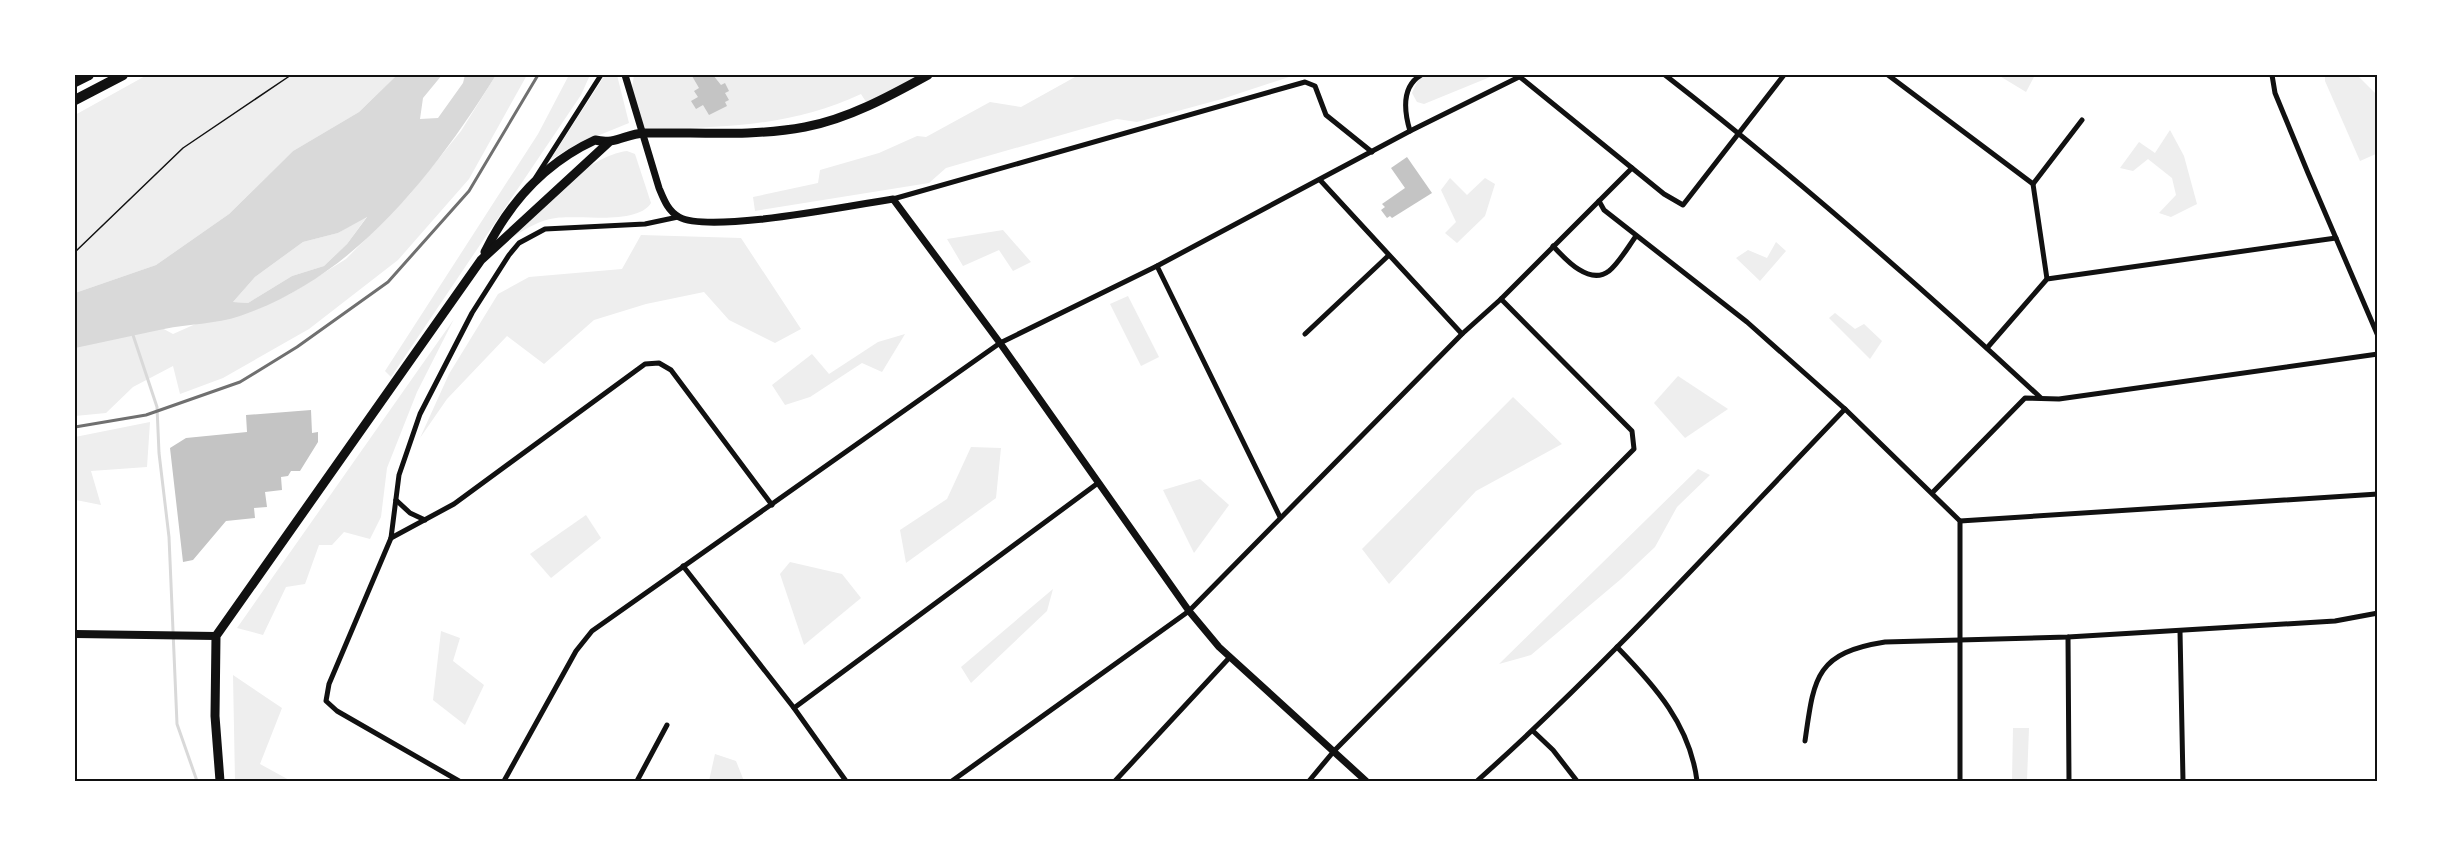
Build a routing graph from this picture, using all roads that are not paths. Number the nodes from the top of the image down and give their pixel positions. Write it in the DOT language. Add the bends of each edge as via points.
graph roads {
  1 [pos="89,75"];
  2 [pos="123,75"];
  3 [pos="601,75"];
  4 [pos="625,75"];
  5 [pos="928,75"];
  6 [pos="1421,75"];
  7 [pos="1665,75"];
  8 [pos="1784,75"];
  9 [pos="1888,75"];
  10 [pos="2272,75"];
  11 [pos="1521,76"];
  12 [pos="75,82"];
  13 [pos="75,100"];
  14 [pos="2082,120"];
  15 [pos="1410,131"];
  16 [pos="641,133"];
  17 [pos="1739,133"];
  18 [pos="608,143"];
  19 [pos="1372,152"];
  20 [pos="1632,168"];
  21 [pos="534,180"];
  22 [pos="1320,180"];
  23 [pos="2033,184"];
  24 [pos="893,198"];
  25 [pos="1599,201"];
  26 [pos="678,217"];
  27 [pos="1636,236"];
  28 [pos="2336,238"];
  29 [pos="1553,246"];
  30 [pos="1388,256"];
  31 [pos="481,260"];
  32 [pos="1158,266"];
  33 [pos="2047,279"];
  34 [pos="1501,299"];
  35 [pos="1305,334"];
  36 [pos="1462,334"];
  37 [pos="2378,336"];
  38 [pos="1000,343"];
  39 [pos="1987,348"];
  40 [pos="2378,354"];
  41 [pos="2040,398"];
  42 [pos="1845,409"];
  43 [pos="1098,483"];
  44 [pos="1933,492"];
  45 [pos="2378,494"];
  46 [pos="396,500"];
  47 [pos="772,505"];
  48 [pos="1280,517"];
  49 [pos="425,520"];
  50 [pos="1960,521"];
  51 [pos="392,538"];
  52 [pos="683,566"];
  53 [pos="1189,611"];
  54 [pos="2378,613"];
  55 [pos="2180,631"];
  56 [pos="75,634"];
  57 [pos="216,636"];
  58 [pos="2068,637"];
  59 [pos="1961,641"];
  60 [pos="1617,647"];
  61 [pos="1230,657"];
  62 [pos="794,708"];
  63 [pos="667,725"];
  64 [pos="1533,731"];
  65 [pos="1805,741"];
  66 [pos="1334,751"];
  67 [pos="220,781"];
  68 [pos="459,781"];
  69 [pos="504,781"];
  70 [pos="637,781"];
  71 [pos="846,781"];
  72 [pos="952,781"];
  73 [pos="1115,781"];
  74 [pos="1309,781"];
  75 [pos="1366,781"];
  76 [pos="1477,781"];
  77 [pos="1577,781"];
  78 [pos="1697,781"];
  79 [pos="1960,781"];
  80 [pos="2069,781"];
  81 [pos="2183,781"];
  1 -- 12 [label="highway"];
  2 -- 13 [label="highway"];
  3 -- 21 [label="street"];
  4 -- 16 [label="street"];
  5 -- 16 [label="main road" via="852,113 806,127 746,133"];
  6 -- 15 [label="street" via="1409,87 1405,112"];
  7 -- 17 [label="street"];
  8 -- 17 [label="street"];
  9 -- 23 [label="street"];
  10 -- 28 [label="street" via="2283,112"];
  11 -- 15 [label="street"];
  11 -- 20 [label="street"];
  14 -- 23 [label="street"];
  15 -- 19 [label="street"];
  16 -- 18 [label="main road"];
  16 -- 26 [label="street" via="665,203"];
  17 -- 20 [label="street" via="1683,206"];
  17 -- 39 [label="street"];
  18 -- 21 [label="main road" via="595,140 549,166"];
  18 -- 31 [label="main road"];
  19 -- 22 [label="street"];
  19 -- 24 [label="street" via="1326,115 1315,86 1305,82"];
  20 -- 25 [label="street"];
  21 -- 31 [label="main road"];
  22 -- 30 [label="street"];
  22 -- 32 [label="street"];
  23 -- 33 [label="street"];
  24 -- 26 [label="street" via="742,220 705,222"];
  24 -- 38 [label="street"];
  25 -- 27 [label="street" via="1604,210"];
  25 -- 29 [label="street"];
  26 -- 46 [label="street" via="645,224 545,229 519,243 472,313 439,372 404,457"];
  27 -- 29 [label="street" via="1609,271 1599,275 1581,272"];
  27 -- 42 [label="street" via="1746,322"];
  28 -- 33 [label="street"];
  28 -- 37 [label="street"];
  29 -- 34 [label="street"];
  30 -- 35 [label="street"];
  30 -- 36 [label="street"];
  31 -- 57 [label="main road"];
  32 -- 38 [label="street"];
  32 -- 48 [label="street"];
  33 -- 39 [label="street"];
  34 -- 36 [label="street"];
  34 -- 66 [label="street" via="1632,431 1634,449"];
  36 -- 48 [label="street"];
  38 -- 43 [label="street"];
  38 -- 47 [label="street"];
  39 -- 41 [label="street"];
  40 -- 41 [label="street" via="2060,399"];
  41 -- 44 [label="street" via="2025,398"];
  42 -- 44 [label="street"];
  42 -- 60 [label="street"];
  43 -- 53 [label="street"];
  43 -- 62 [label="street"];
  44 -- 50 [label="street"];
  45 -- 50 [label="street"];
  46 -- 49 [label="street"];
  46 -- 51 [label="street"];
  47 -- 49 [label="street" via="671,370 658,363 645,364 454,504"];
  47 -- 52 [label="street"];
  48 -- 53 [label="street"];
  49 -- 51 [label="street"];
  50 -- 59 [label="street"];
  51 -- 68 [label="street" via="326,700 337,711"];
  52 -- 62 [label="street"];
  52 -- 69 [label="street" via="592,631 576,651"];
  53 -- 61 [label="street"];
  53 -- 72 [label="street"];
  54 -- 55 [label="street" via="2335,621"];
  55 -- 58 [label="street"];
  55 -- 81 [label="street"];
  56 -- 57 [label="main road"];
  57 -- 67 [label="main road" via="214,716"];
  58 -- 59 [label="street"];
  58 -- 80 [label="street"];
  59 -- 65 [label="street" via="1885,642 1843,652 1820,675 1812,694"];
  59 -- 79 [label="street"];
  60 -- 64 [label="street"];
  60 -- 78 [label="street" via="1656,688 1680,724"];
  61 -- 66 [label="street"];
  61 -- 73 [label="street"];
  62 -- 71 [label="street"];
  63 -- 70 [label="street"];
  64 -- 76 [label="street"];
  64 -- 77 [label="street"];
  66 -- 74 [label="street"];
  66 -- 75 [label="street"];
}
